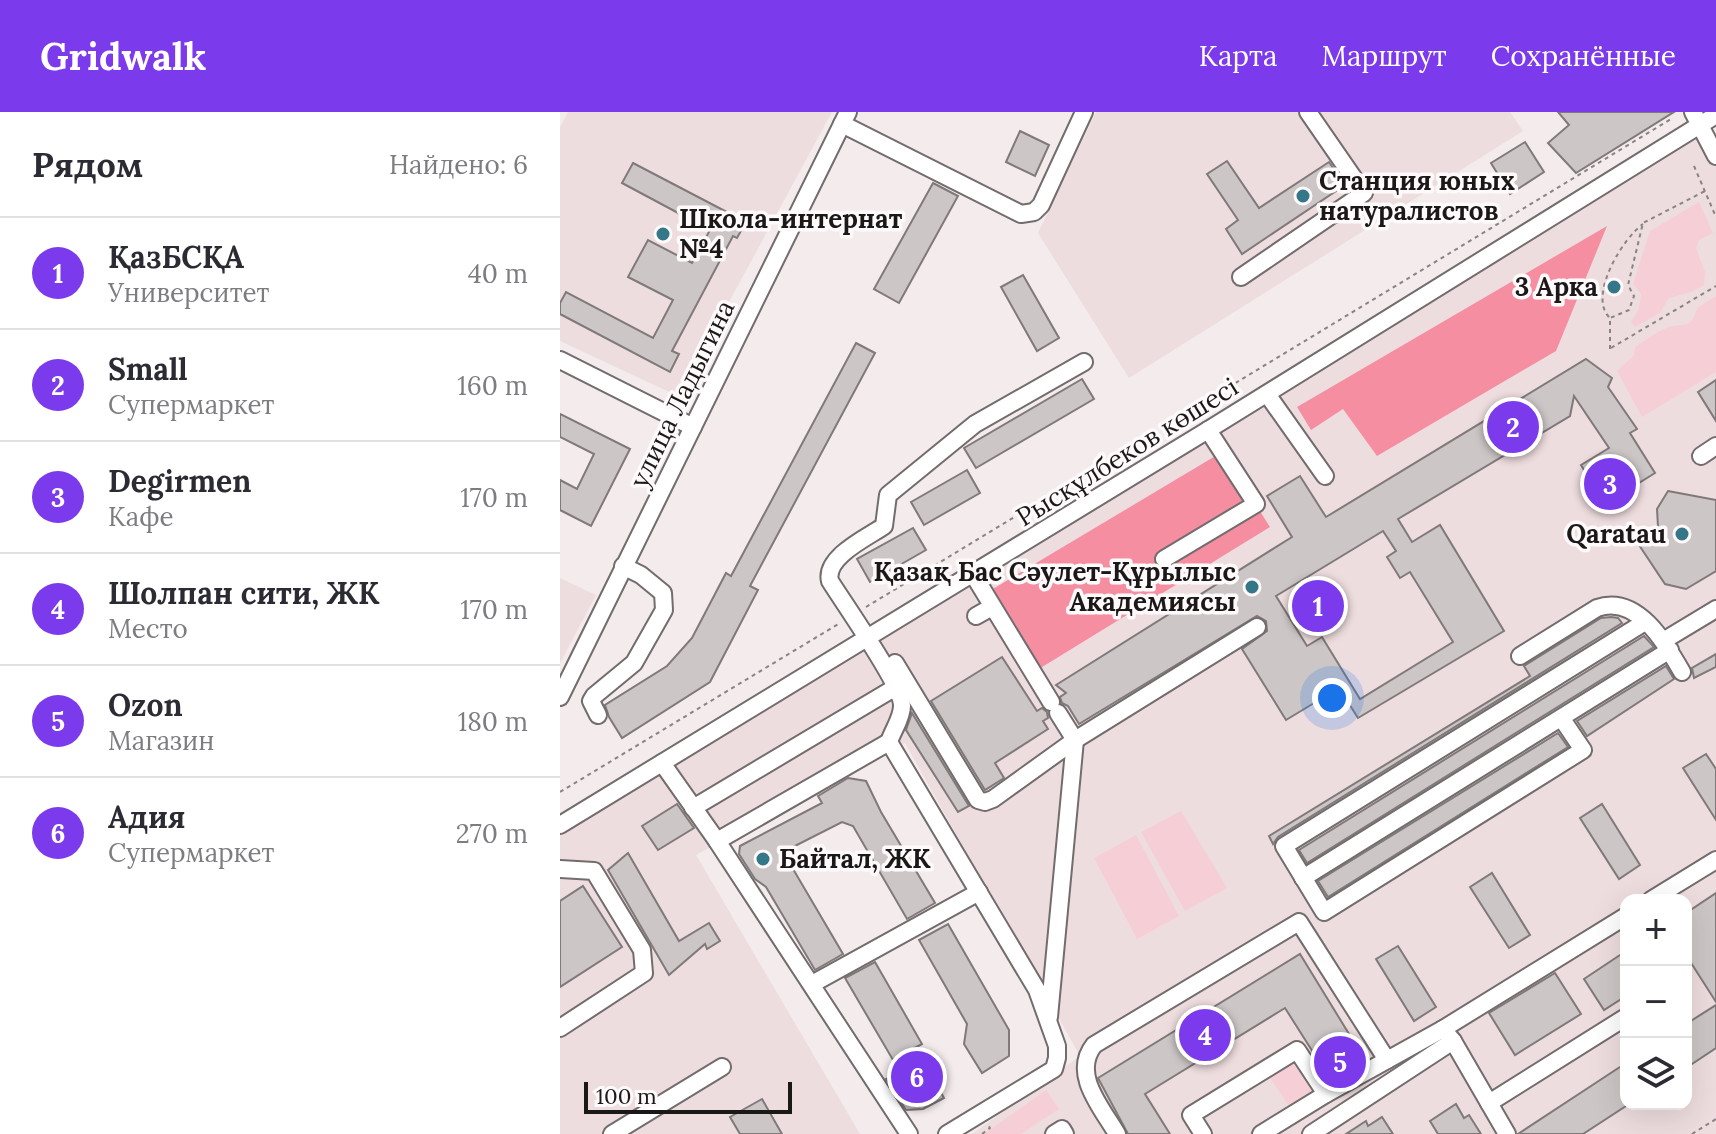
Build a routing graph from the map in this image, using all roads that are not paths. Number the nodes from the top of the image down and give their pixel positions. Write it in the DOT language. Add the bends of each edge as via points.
graph roads {
  1 [pos="1084,112"];
  2 [pos="1308,112"];
  3 [pos="1704,117"];
  4 [pos="845,118"];
  5 [pos="1716,156"];
  6 [pos="1241,277"];
  7 [pos="560,360"];
  8 [pos="1084,362"];
  9 [pos="1267,394"];
  10 [pos="693,427"];
  11 [pos="1208,430"];
  12 [pos="1716,446"];
  13 [pos="1701,456"];
  14 [pos="1325,476"];
  15 [pos="1164,559"];
  16 [pos="623,566"];
  17 [pos="973,574"];
  18 [pos="992,607"];
  19 [pos="1716,609"];
  20 [pos="976,616"];
  21 [pos="1645,622"];
  22 [pos="1257,627"];
  23 [pos="867,639"];
  24 [pos="1666,646"];
  25 [pos="1520,656"];
  26 [pos="895,663"];
  27 [pos="1682,672"];
  28 [pos="896,687"];
  29 [pos="560,697"];
  30 [pos="598,715"];
  31 [pos="1562,719"];
  32 [pos="1075,740"];
  33 [pos="889,742"];
  34 [pos="662,763"];
  35 [pos="693,808"];
  36 [pos="560,825"];
  37 [pos="717,841"];
  38 [pos="1716,860"];
  39 [pos="560,869"];
  40 [pos="1303,878"];
  41 [pos="979,892"];
  42 [pos="1661,894"];
  43 [pos="1620,920"];
  44 [pos="812,984"];
  45 [pos="1620,1021"];
  46 [pos="1048,1025"];
  47 [pos="560,1028"];
  48 [pos="1448,1035"];
  49 [pos="1387,1060"];
  50 [pos="722,1067"];
  51 [pos="1326,1094"];
  52 [pos="1489,1103"];
  53 [pos="612,1134"];
  54 [pos="909,1134"];
  55 [pos="947,1134"];
  56 [pos="1054,1134"];
  57 [pos="1065,1134"];
  58 [pos="1117,1134"];
  59 [pos="1203,1134"];
  60 [pos="1261,1134"];
  61 [pos="1311,1134"];
  62 [pos="1507,1134"];
  1 -- 4 [label="street" via="1041,205 1021,214"];
  2 -- 6 [label="street" via="1364,193"];
  3 -- 5 [label="street"];
  3 -- 9 [label="street, Рысқұлбеков көшесі"];
  4 -- 10 [label="street, улица Ладыгина"];
  7 -- 10 [label="street"];
  8 -- 23 [label="street" via="975,424 893,489 884,526 831,566 830,581"];
  9 -- 11 [label="street, Рысқұлбеков көшесі"];
  9 -- 14 [label="street"];
  10 -- 16 [label="street, улица Ладыгина"];
  11 -- 15 [label="street" via="1256,504"];
  11 -- 17 [label="street, Рысқұлбеков көшесі"];
  12 -- 13 [label="street"];
  16 -- 29 [label="street, улица Ладыгина"];
  16 -- 30 [label="street" via="663,593 664,610 634,663 594,696"];
  17 -- 18 [label="street"];
  17 -- 23 [label="street, Рысқұлбеков көшесі"];
  18 -- 20 [label="street"];
  18 -- 32 [label="street"];
  19 -- 24 [label="street"];
  21 -- 24 [label="street"];
  21 -- 25 [label="street" via="1610,603"];
  21 -- 40 [label="street" via="1284,846"];
  22 -- 32 [label="street"];
  23 -- 28 [label="street"];
  23 -- 34 [label="street, Рысқұлбеков көшесі"];
  24 -- 27 [label="street"];
  24 -- 31 [label="street"];
  26 -- 32 [label="street" via="978,800 993,799"];
  28 -- 33 [label="street" via="903,703"];
  28 -- 35 [label="street"];
  31 -- 40 [label="street"];
  31 -- 40 [label="street" via="1583,750 1324,912"];
  32 -- 46 [label="street"];
  33 -- 37 [label="street"];
  33 -- 41 [label="street"];
  34 -- 35 [label="street"];
  34 -- 36 [label="street, Рысқұлбеков көшесі"];
  35 -- 37 [label="street"];
  37 -- 44 [label="street"];
  38 -- 42 [label="street"];
  39 -- 47 [label="street" via="594,871 642,950 644,973"];
  41 -- 44 [label="street"];
  41 -- 46 [label="street" via="1037,990"];
  43 -- 48 [label="street"];
  44 -- 54 [label="street"];
  45 -- 52 [label="street"];
  46 -- 55 [label="street" via="1057,1046 1054,1069"];
  48 -- 49 [label="street"];
  48 -- 52 [label="street"];
  48 -- 61 [label="street"];
  49 -- 51 [label="street"];
  49 -- 58 [label="street" via="1299,922 1094,1045 1085,1075"];
  50 -- 53 [label="street"];
  51 -- 59 [label="street" via="1297,1050 1191,1115"];
  51 -- 60 [label="street"];
  52 -- 62 [label="street"];
  56 -- 57 [label="street" via="1062,1129"];
}
